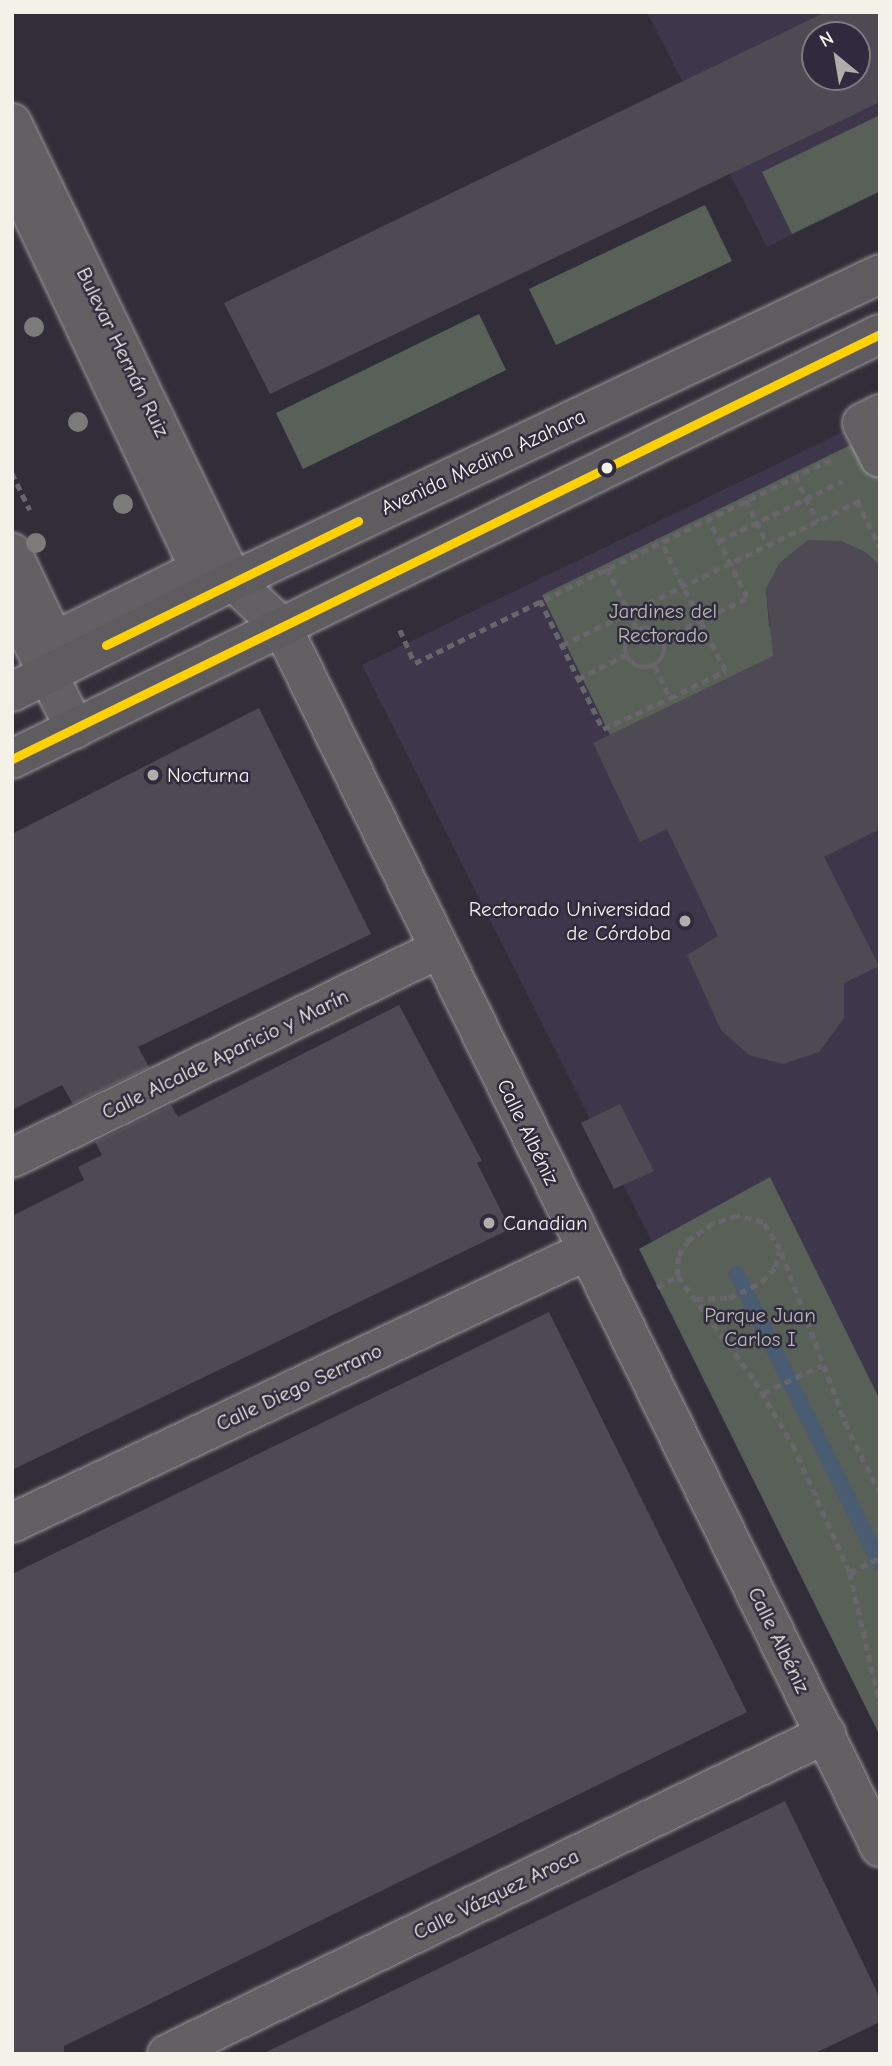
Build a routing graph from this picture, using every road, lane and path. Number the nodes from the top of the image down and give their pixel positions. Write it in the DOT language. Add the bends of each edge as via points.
graph roads {
  1 [pos="12,123"];
  2 [pos="12,172"];
  3 [pos="880,274"];
  4 [pos="880,334"];
  5 [pos="880,414"];
  6 [pos="835,457"];
  7 [pos="880,458"];
  8 [pos="795,476"];
  9 [pos="846,479"];
  10 [pos="869,497"];
  11 [pos="806,498"];
  12 [pos="746,500"];
  13 [pos="708,519"];
  14 [pos="757,522"];
  15 [pos="818,522"];
  16 [pos="719,541"];
  17 [pos="661,542"];
  18 [pos="768,545"];
  19 [pos="12,553"];
  20 [pos="731,563"];
  21 [pos="607,568"];
  22 [pos="233,581"];
  23 [pos="683,587"];
  24 [pos="540,600"];
  25 [pos="12,601"];
  26 [pos="628,614"];
  27 [pos="700,620"];
  28 [pos="282,627"];
  29 [pos="637,629"];
  30 [pos="400,630"];
  31 [pos="663,638"];
  32 [pos="562,645"];
  33 [pos="626,655"];
  34 [pos="655,666"];
  35 [pos="47,675"];
  36 [pos="578,679"];
  37 [pos="12,692"];
  38 [pos="670,698"];
  39 [pos="75,729"];
  40 [pos="12,759"];
  41 [pos="438,949"];
  42 [pos="12,1158"];
  43 [pos="780,1250"];
  44 [pos="586,1251"];
  45 [pos="695,1299"];
  46 [pos="822,1365"];
  47 [pos="763,1393"];
  48 [pos="880,1494"];
  49 [pos="12,1523"];
  50 [pos="880,1558"];
  51 [pos="850,1573"];
  52 [pos="880,1705"];
  53 [pos="825,1734"];
  54 [pos="880,1847"];
  55 [pos="167,2054"];
  1 -- 22 [label="street, Bulevar Hernán Ruiz"];
  2 -- 19 [label="street" via="200,569 54,641"];
  3 -- 22 [label="main road, Avenida Medina Azahara"];
  4 -- 28 [label="main road"];
  5 -- 7 [label="street" via="862,423"];
  6 -- 8 [label="path"];
  8 -- 11 [label="path"];
  8 -- 12 [label="path"];
  9 -- 11 [label="path"];
  10 -- 15 [label="path"];
  11 -- 14 [label="path"];
  11 -- 15 [label="path"];
  12 -- 13 [label="path"];
  12 -- 14 [label="path"];
  13 -- 16 [label="path"];
  13 -- 17 [label="path"];
  14 -- 16 [label="path"];
  14 -- 18 [label="path"];
  15 -- 18 [label="path"];
  16 -- 20 [label="path"];
  17 -- 21 [label="path"];
  17 -- 23 [label="path"];
  18 -- 20 [label="path"];
  20 -- 23 [label="path"];
  20 -- 27 [label="path" via="747,598"];
  21 -- 24 [label="path"];
  21 -- 26 [label="path"];
  22 -- 28 [label="street, Calle Albéniz"];
  22 -- 35 [label="main road, Avenida Medina Azahara"];
  23 -- 26 [label="path"];
  23 -- 27 [label="path"];
  24 -- 30 [label="path" via="415,663"];
  24 -- 32 [label="path"];
  25 -- 35 [label="street"];
  26 -- 29 [label="path"];
  26 -- 32 [label="path"];
  27 -- 31 [label="path"];
  27 -- 38 [label="path" via="725,671"];
  28 -- 39 [label="main road"];
  28 -- 41 [label="street, Calle Albéniz"];
  29 -- 31 [label="path" via="652,629"];
  29 -- 33 [label="path" via="626,640"];
  31 -- 34 [label="path" via="665,654"];
  32 -- 36 [label="path"];
  33 -- 34 [label="path" via="641,668"];
  33 -- 36 [label="path"];
  34 -- 38 [label="path"];
  35 -- 37 [label="main road, Avenida Medina Azahara"];
  35 -- 39 [label="street"];
  36 -- 38 [label="path" via="603,729"];
  39 -- 40 [label="main road"];
  41 -- 42 [label="street, Calle Alcalde Aparicio y Marín"];
  41 -- 44 [label="street, Calle Albéniz"];
  43 -- 45 [label="path" via="775,1267 762,1282 729,1298"];
  43 -- 45 [label="path" via="764,1222 752,1217 737,1216 713,1224 689,1240 678,1257 678,1276"];
  43 -- 46 [label="path"];
  44 -- 49 [label="street, Calle Diego Serrano"];
  44 -- 53 [label="street, Calle Albéniz"];
  45 -- 47 [label="path"];
  46 -- 47 [label="path"];
  46 -- 48 [label="path"];
  47 -- 51 [label="path" via="793,1445"];
  50 -- 51 [label="path"];
  51 -- 52 [label="path"];
  53 -- 54 [label="street, Calle Albéniz"];
  53 -- 55 [label="street, Calle Vázquez Aroca"];
}
